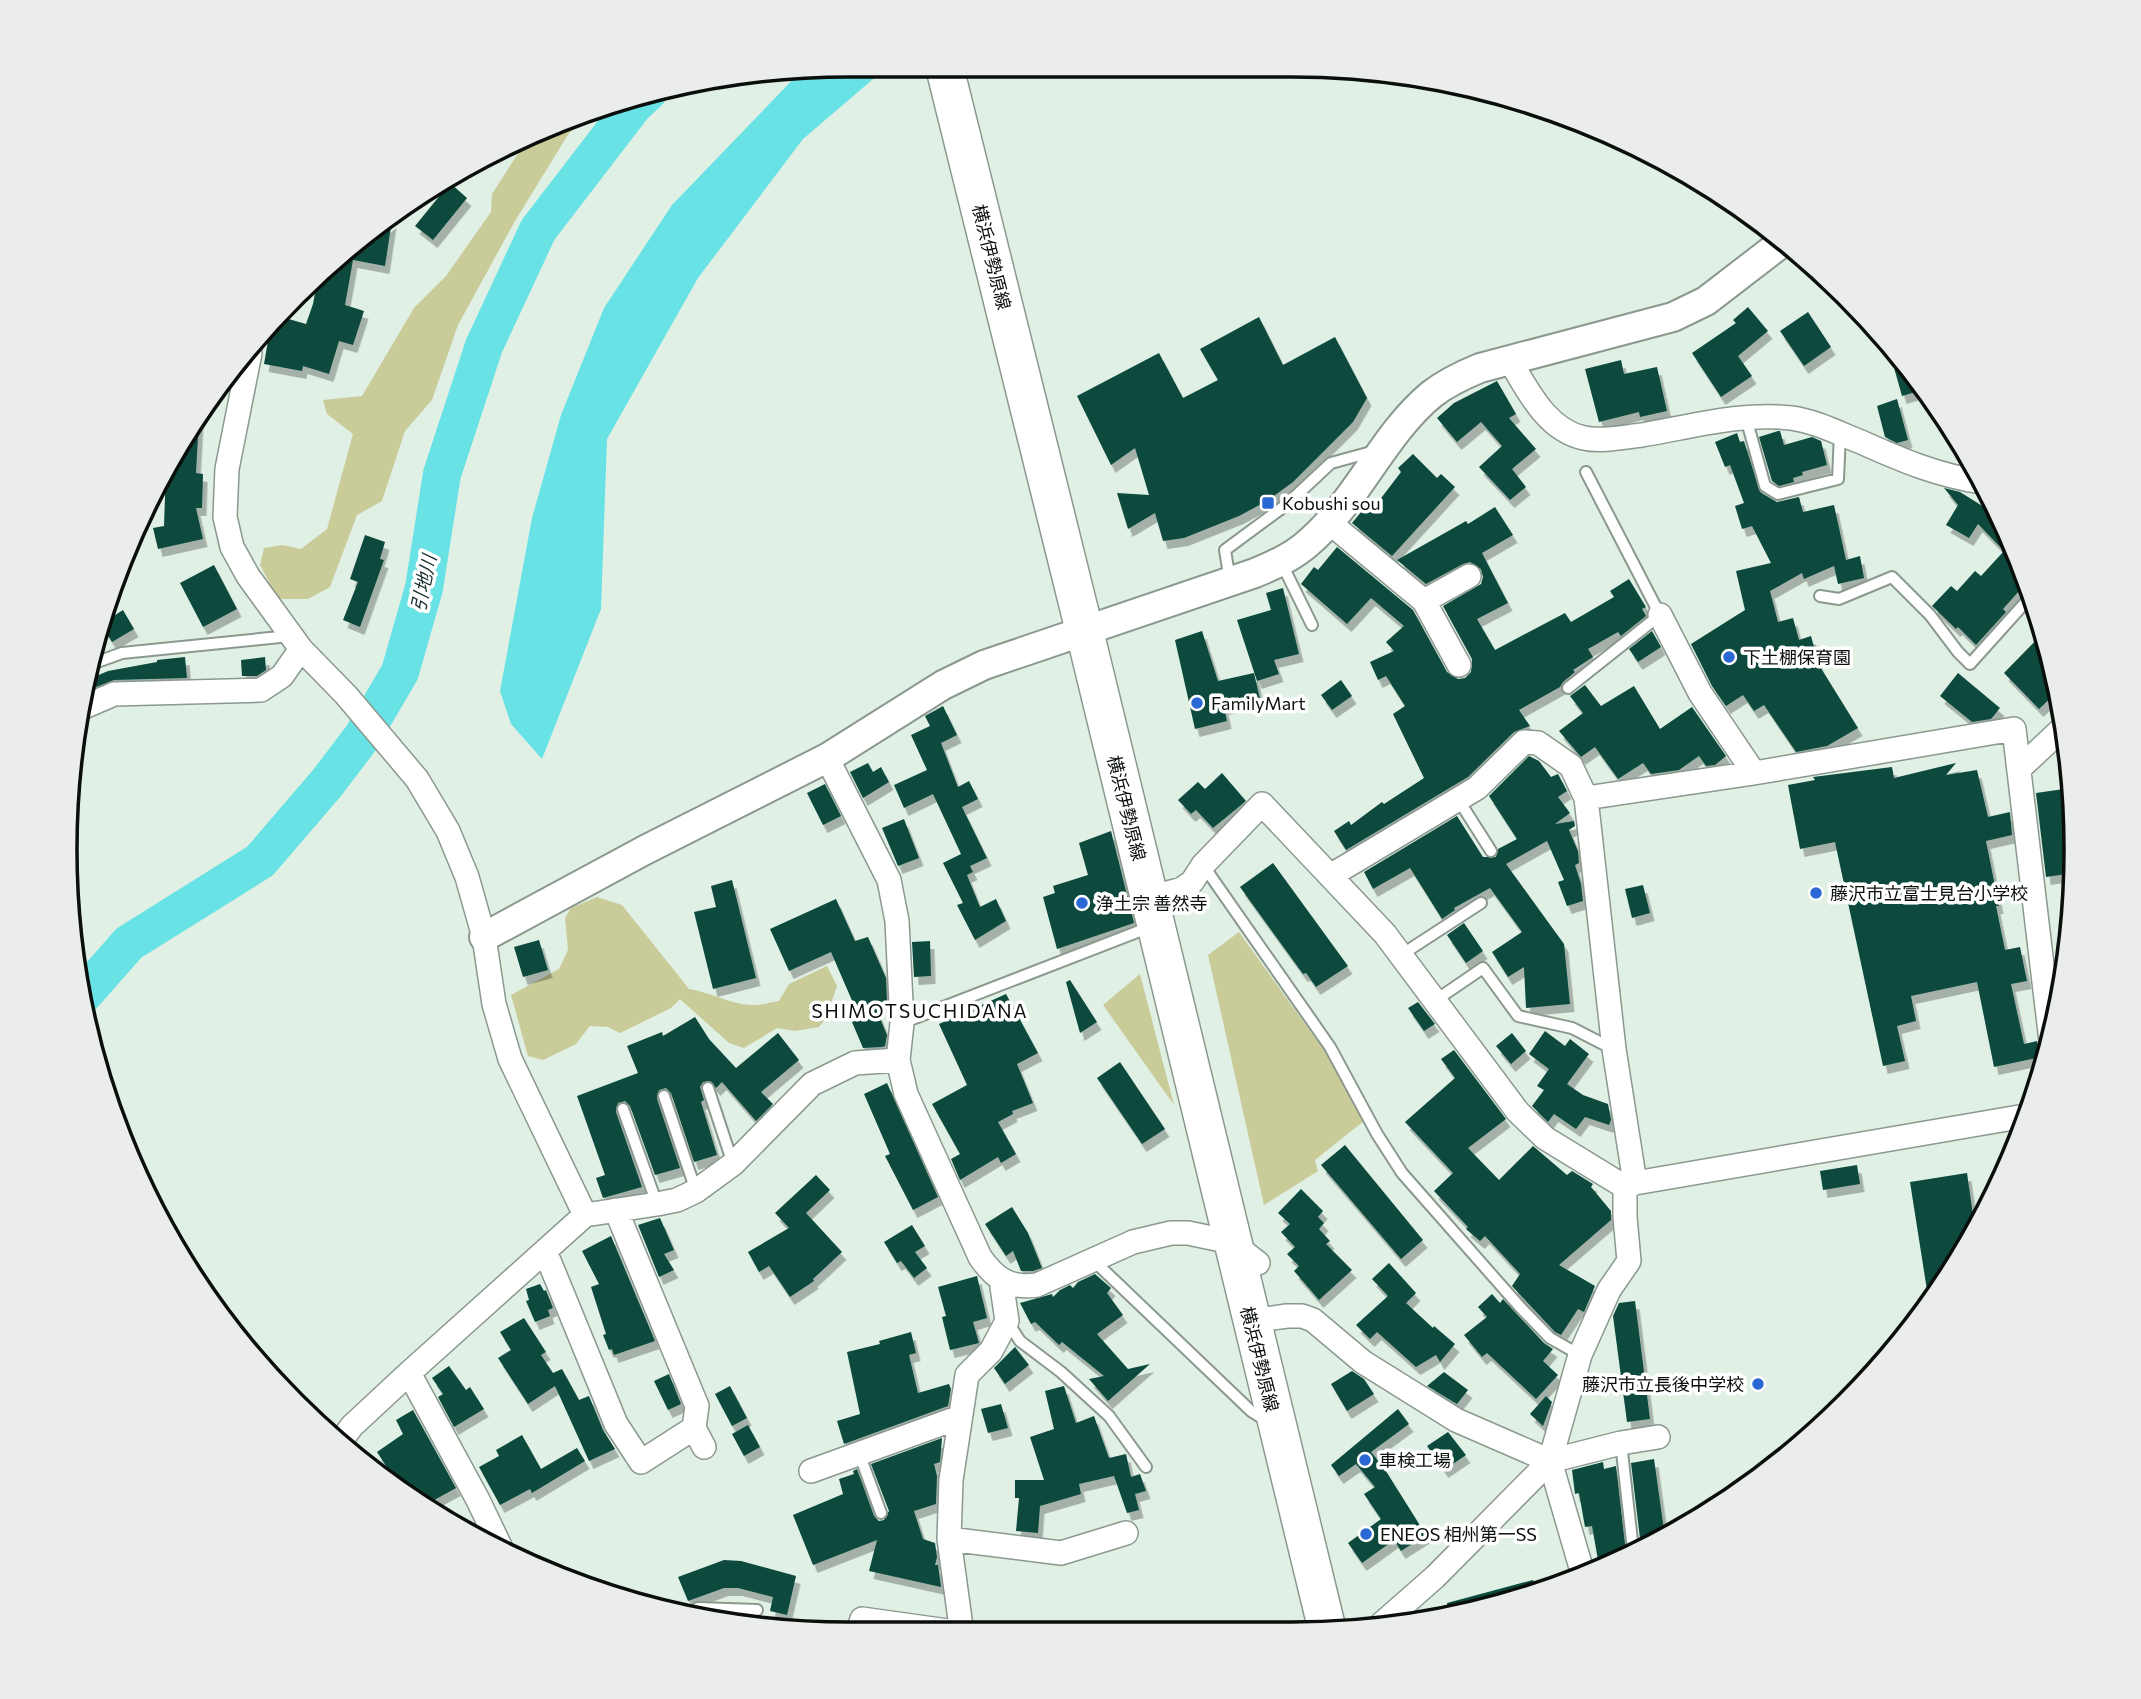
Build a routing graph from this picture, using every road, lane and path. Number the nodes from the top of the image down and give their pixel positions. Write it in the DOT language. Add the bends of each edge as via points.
graph roads {
  1 [pos="947,77"];
  2 [pos="967,77"];
  3 [pos="1775,248"];
  4 [pos="1508,359"];
  5 [pos="247,366"];
  6 [pos="1746,418"];
  7 [pos="1840,433"];
  8 [pos="1386,448"];
  9 [pos="1586,472"];
  10 [pos="1970,480"];
  11 [pos="1330,523"];
  12 [pos="1281,562"];
  13 [pos="1469,576"];
  14 [pos="1230,581"];
  15 [pos="1820,596"];
  16 [pos="1424,601"];
  17 [pos="2024,604"];
  18 [pos="1660,615"];
  19 [pos="1312,625"];
  20 [pos="1092,626"];
  21 [pos="297,642"];
  22 [pos="101,661"];
  23 [pos="1459,665"];
  24 [pos="1568,688"];
  25 [pos="91,704"];
  26 [pos="2055,735"];
  27 [pos="827,758"];
  28 [pos="2019,769"];
  29 [pos="1754,773"];
  30 [pos="1586,798"];
  31 [pos="1458,799"];
  32 [pos="1491,851"];
  33 [pos="1203,865"];
  34 [pos="1331,876"];
  35 [pos="1481,903"];
  36 [pos="1161,909"];
  37 [pos="485,937"];
  38 [pos="1401,955"];
  39 [pos="1436,1000"];
  40 [pos="2048,1006"];
  41 [pos="902,1023"];
  42 [pos="1615,1049"];
  43 [pos="898,1060"];
  44 [pos="709,1088"];
  45 [pos="664,1096"];
  46 [pos="623,1110"];
  47 [pos="2015,1118"];
  48 [pos="733,1164"];
  49 [pos="1630,1185"];
  50 [pos="696,1191"];
  51 [pos="657,1204"];
  52 [pos="616,1210"];
  53 [pos="585,1215"];
  54 [pos="545,1251"];
  55 [pos="1244,1252"];
  56 [pos="1091,1259"];
  57 [pos="1000,1280"];
  58 [pos="1261,1319"];
  59 [pos="1007,1321"];
  60 [pos="1580,1355"];
  61 [pos="409,1373"];
  62 [pos="1283,1411"];
  63 [pos="960,1417"];
  64 [pos="346,1435"];
  65 [pos="1658,1437"];
  66 [pos="1620,1443"];
  67 [pos="859,1453"];
  68 [pos="1550,1461"];
  69 [pos="1146,1467"];
  70 [pos="811,1471"];
  71 [pos="881,1513"];
  72 [pos="1126,1533"];
  73 [pos="495,1535"];
  74 [pos="949,1539"];
  75 [pos="1632,1542"];
  76 [pos="1580,1566"];
  77 [pos="707,1608"];
  78 [pos="757,1610"];
  79 [pos="1392,1615"];
  80 [pos="1343,1620"];
  81 [pos="1325,1621"];
  82 [pos="861,1622"];
  83 [pos="882,1622"];
  84 [pos="960,1622"];
  1 -- 20 [label="main road, 横浜伊勢原線"];
  2 -- 20 [label="main road, 横浜伊勢原線"];
  3 -- 4 [label="street" via="1706,301 1673,317"];
  4 -- 6 [label="street" via="1536,405 1565,431 1585,439 1622,438"];
  4 -- 8 [label="street" via="1462,376 1432,394"];
  5 -- 21 [label="street" via="227,469 225,517 232,547 248,576"];
  6 -- 7 [label="street" via="1793,418"];
  6 -- 7 [label="lane" via="1765,486 1778,494 1838,479"];
  7 -- 10 [label="street" via="1923,469"];
  8 -- 11 [label="street"];
  8 -- 14 [label="lane" via="1331,463 1286,505 1225,550"];
  9 -- 18 [label="lane"];
  11 -- 12 [label="street"];
  11 -- 16 [label="street"];
  12 -- 14 [label="street"];
  12 -- 19 [label="lane"];
  13 -- 16 [label="street"];
  14 -- 20 [label="street"];
  15 -- 17 [label="lane" via="1839,599 1892,577 1970,664"];
  16 -- 23 [label="street"];
  18 -- 24 [label="lane"];
  18 -- 29 [label="street" via="1700,693"];
  20 -- 27 [label="street" via="984,665 943,685"];
  20 -- 36 [label="main road, 横浜伊勢原線"];
  21 -- 22 [label="lane" via="122,653"];
  21 -- 25 [label="street" via="282,676 261,690 114,694"];
  21 -- 37 [label="street" via="417,779 448,831"];
  26 -- 28 [label="street"];
  27 -- 37 [label="street"];
  27 -- 41 [label="street" via="890,880 897,921"];
  28 -- 29 [label="street" via="2014,730"];
  28 -- 40 [label="street"];
  29 -- 30 [label="street"];
  30 -- 31 [label="street" via="1571,766 1538,743 1524,742 1477,788"];
  30 -- 42 [label="street"];
  31 -- 32 [label="lane"];
  31 -- 34 [label="street"];
  33 -- 34 [label="street" via="1262,804"];
  33 -- 36 [label="street"];
  33 -- 60 [label="lane" via="1330,1047 1402,1173 1550,1338"];
  34 -- 38 [label="street"];
  35 -- 38 [label="lane"];
  36 -- 41 [label="lane"];
  36 -- 55 [label="main road, 横浜伊勢原線"];
  37 -- 53 [label="street" via="494,1004 510,1059"];
  38 -- 39 [label="street"];
  39 -- 42 [label="lane" via="1483,968 1518,1016 1572,1028"];
  39 -- 49 [label="street" via="1518,1112 1545,1138"];
  41 -- 43 [label="street"];
  42 -- 49 [label="street"];
  43 -- 48 [label="street" via="855,1063 812,1084"];
  43 -- 57 [label="street" via="906,1094 980,1257"];
  44 -- 48 [label="lane"];
  45 -- 50 [label="lane"];
  46 -- 51 [label="lane"];
  47 -- 49 [label="street"];
  48 -- 50 [label="street"];
  49 -- 60 [label="street" via="1625,1217 1629,1261 1609,1290"];
  50 -- 51 [label="street"];
  51 -- 52 [label="street"];
  52 -- 53 [label="street"];
  52 -- 54 [label="street" via="697,1406 699,1438 641,1462 616,1424"];
  53 -- 54 [label="street"];
  54 -- 61 [label="street"];
  55 -- 56 [label="street" via="1188,1233 1171,1233"];
  55 -- 58 [label="main road, 横浜伊勢原線"];
  56 -- 57 [label="street" via="1037,1285 1012,1286"];
  56 -- 62 [label="lane" via="1251,1411 1259,1416"];
  57 -- 59 [label="street"];
  58 -- 62 [label="main road, 横浜伊勢原線"];
  58 -- 68 [label="street" via="1302,1316 1313,1320 1363,1362 1456,1420"];
  59 -- 63 [label="street" via="991,1352 967,1375"];
  59 -- 69 [label="lane" via="1020,1340 1109,1416"];
  60 -- 68 [label="street"];
  61 -- 64 [label="street"];
  61 -- 73 [label="street"];
  62 -- 80 [label="main road, 横浜伊勢原線"];
  62 -- 81 [label="main road, 横浜伊勢原線"];
  63 -- 67 [label="street"];
  63 -- 74 [label="street"];
  65 -- 66 [label="street"];
  66 -- 68 [label="street"];
  66 -- 75 [label="lane"];
  67 -- 70 [label="street"];
  67 -- 71 [label="lane"];
  68 -- 76 [label="street"];
  68 -- 79 [label="street"];
  72 -- 74 [label="street" via="1061,1553"];
  74 -- 84 [label="street"];
  77 -- 78 [label="lane"];
  82 -- 83 [label="street"];
}
